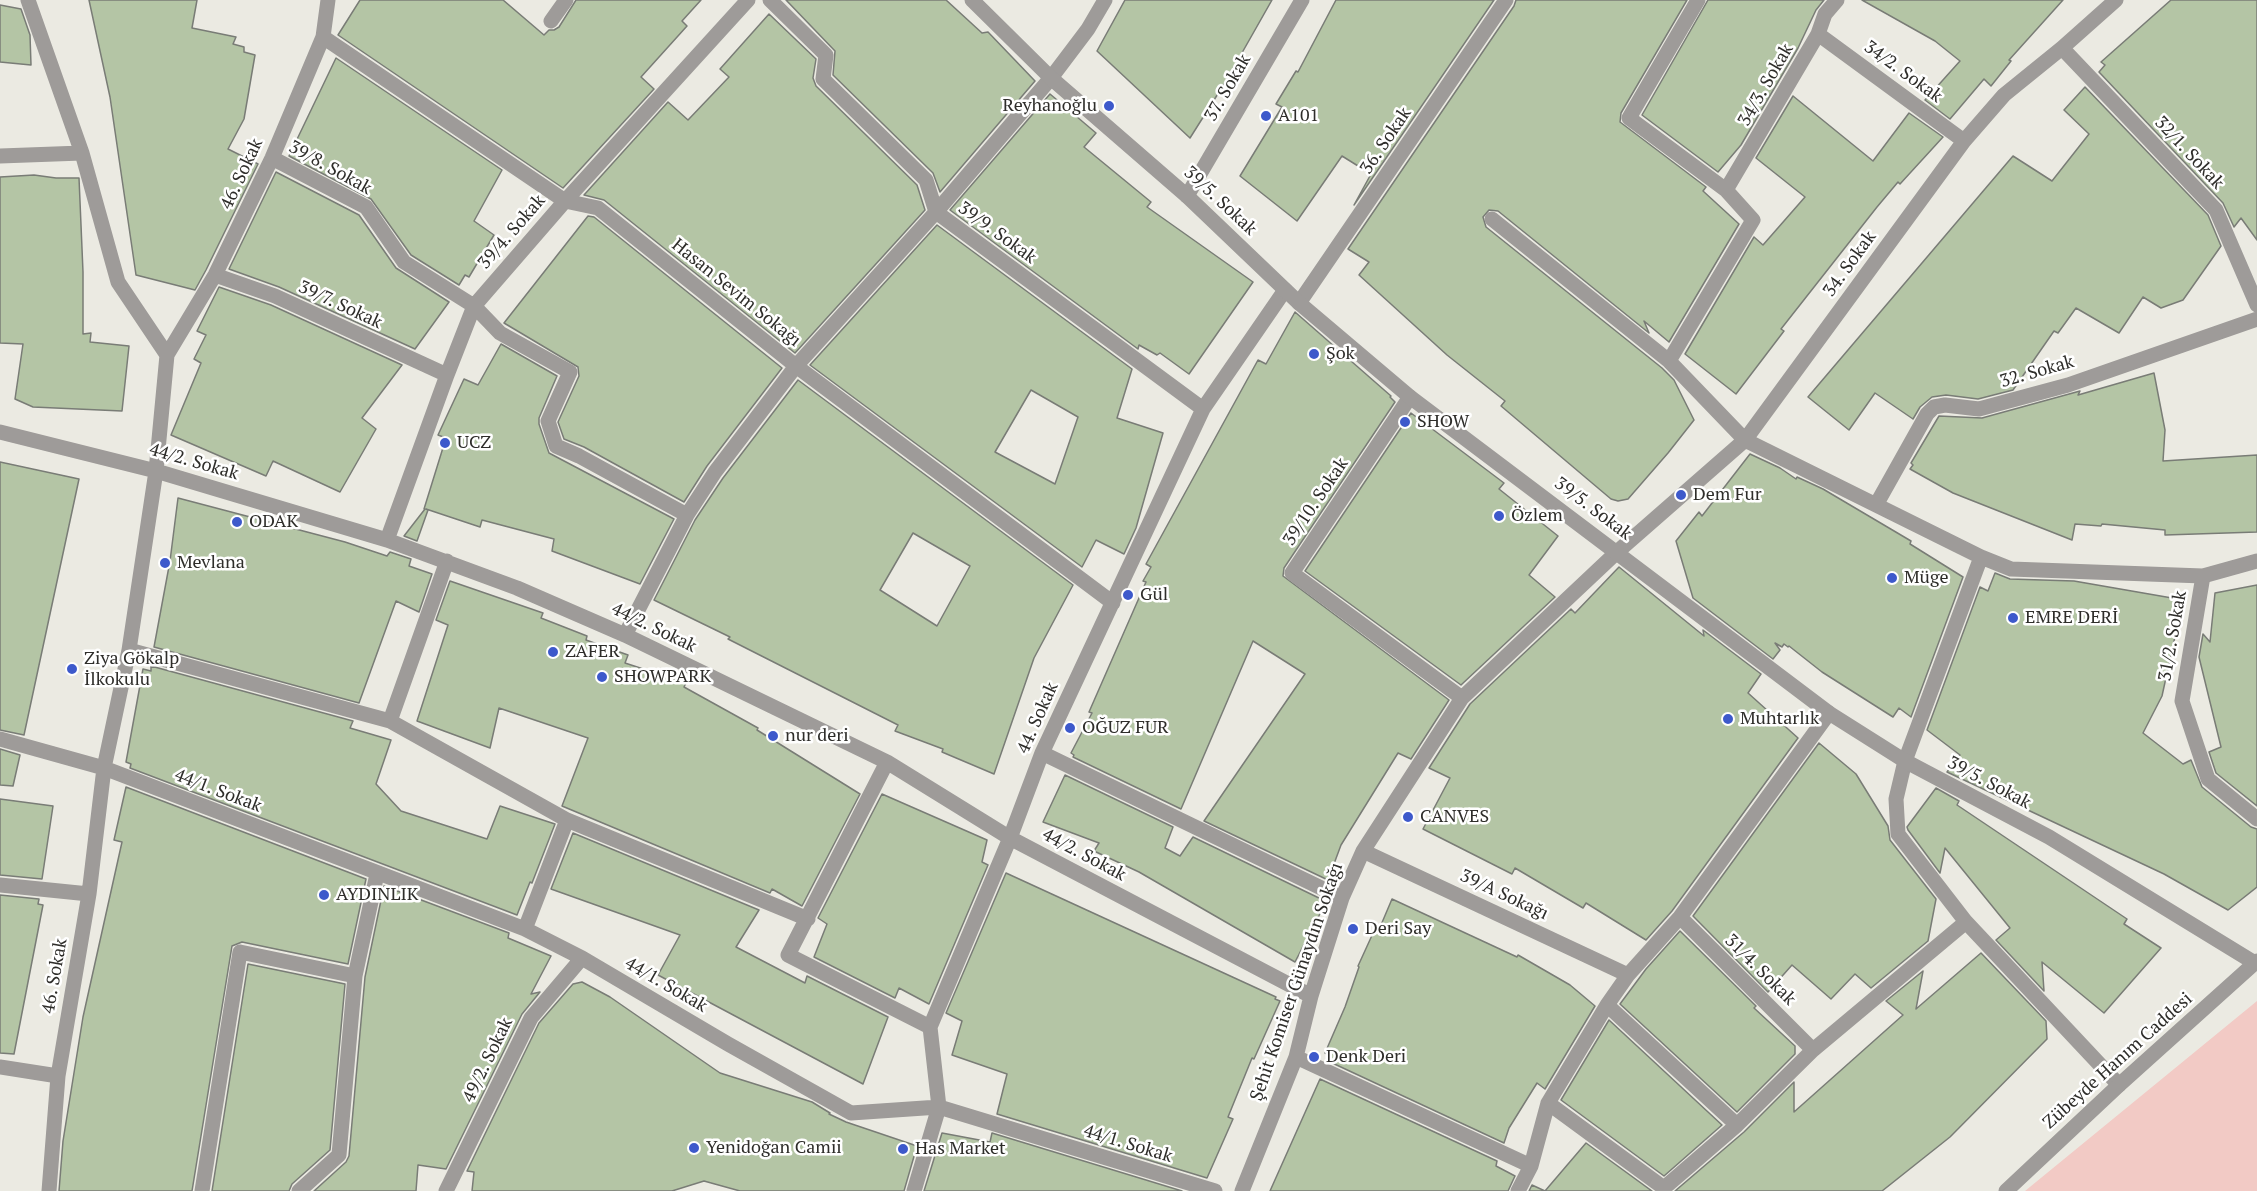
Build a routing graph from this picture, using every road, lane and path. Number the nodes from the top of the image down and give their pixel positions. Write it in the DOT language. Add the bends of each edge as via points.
graph roads {
  1 [pos="28,0"];
  2 [pos="328,0"];
  3 [pos="566,0"];
  4 [pos="748,0"];
  5 [pos="770,0"];
  6 [pos="972,0"];
  7 [pos="1105,0"];
  8 [pos="1302,0"];
  9 [pos="1506,0"];
  10 [pos="1698,0"];
  11 [pos="1837,0"];
  12 [pos="2110,2"];
  13 [pos="551,21"];
  14 [pos="1818,34"];
  15 [pos="323,36"];
  16 [pos="2062,48"];
  17 [pos="1051,78"];
  18 [pos="1964,141"];
  19 [pos="82,153"];
  20 [pos="0,156"];
  21 [pos="272,158"];
  22 [pos="1726,190"];
  23 [pos="1188,196"];
  24 [pos="565,201"];
  25 [pos="936,212"];
  26 [pos="1492,219"];
  27 [pos="215,275"];
  28 [pos="1286,290"];
  29 [pos="1299,303"];
  30 [pos="2257,305"];
  31 [pos="474,306"];
  32 [pos="2257,319"];
  33 [pos="167,356"];
  34 [pos="1669,361"];
  35 [pos="796,366"];
  36 [pos="447,375"];
  37 [pos="1410,397"];
  38 [pos="1203,409"];
  39 [pos="0,432"];
  40 [pos="1745,440"];
  41 [pos="156,471"];
  42 [pos="1876,505"];
  43 [pos="687,514"];
  44 [pos="387,540"];
  45 [pos="1617,552"];
  46 [pos="1982,557"];
  47 [pos="447,561"];
  48 [pos="2257,561"];
  49 [pos="2203,576"];
  50 [pos="1113,603"];
  51 [pos="625,635"];
  52 [pos="129,650"];
  53 [pos="1462,698"];
  54 [pos="1829,713"];
  55 [pos="390,721"];
  56 [pos="0,739"];
  57 [pos="1042,753"];
  58 [pos="1905,761"];
  59 [pos="887,762"];
  60 [pos="104,768"];
  61 [pos="567,819"];
  62 [pos="2257,819"];
  63 [pos="1010,838"];
  64 [pos="1363,851"];
  65 [pos="377,874"];
  66 [pos="0,885"];
  67 [pos="89,894"];
  68 [pos="1342,898"];
  69 [pos="1680,917"];
  70 [pos="808,919"];
  71 [pos="1966,922"];
  72 [pos="525,929"];
  73 [pos="582,958"];
  74 [pos="2256,962"];
  75 [pos="1628,975"];
  76 [pos="355,976"];
  77 [pos="1311,996"];
  78 [pos="1607,1005"];
  79 [pos="930,1027"];
  80 [pos="1813,1050"];
  81 [pos="1296,1057"];
  82 [pos="0,1067"];
  83 [pos="58,1076"];
  84 [pos="2119,1085"];
  85 [pos="1548,1103"];
  86 [pos="939,1107"];
  87 [pos="1737,1125"];
  88 [pos="1531,1166"];
  89 [pos="49,1191"];
  90 [pos="202,1191"];
  91 [pos="299,1191"];
  92 [pos="446,1191"];
  93 [pos="914,1191"];
  94 [pos="1215,1191"];
  95 [pos="1242,1191"];
  96 [pos="1518,1191"];
  97 [pos="2006,1191"];
  1 -- 19 [label="street"];
  2 -- 15 [label="street, 46. Sokak"];
  3 -- 13 [label="street"];
  4 -- 24 [label="street, 39/4. Sokak"];
  5 -- 25 [label="street, 39/9. Sokak" via="826,55 823,79 926,180"];
  6 -- 17 [label="street, 39/5. Sokak"];
  7 -- 17 [label="street"];
  8 -- 23 [label="street, 37. Sokak"];
  9 -- 29 [label="street, 36. Sokak"];
  10 -- 22 [label="street" via="1629,118"];
  11 -- 14 [label="street, 34/3. Sokak"];
  12 -- 16 [label="street, 34. Sokak"];
  14 -- 18 [label="street, 34/2. Sokak"];
  14 -- 22 [label="street, 34/3. Sokak"];
  15 -- 21 [label="street, 46. Sokak"];
  15 -- 24 [label="street, Hasan Sevim Sokağı"];
  16 -- 18 [label="street, 34. Sokak" via="2004,95"];
  16 -- 30 [label="street, 32/1. Sokak" via="2216,210"];
  17 -- 23 [label="street, 39/5. Sokak"];
  17 -- 25 [label="street"];
  18 -- 40 [label="street, 34. Sokak"];
  19 -- 20 [label="street"];
  19 -- 33 [label="street" via="118,282"];
  21 -- 27 [label="street, 46. Sokak"];
  21 -- 31 [label="street, 39/8. Sokak" via="366,207 404,262"];
  22 -- 34 [label="street" via="1753,220"];
  23 -- 28 [label="street, 39/5. Sokak"];
  24 -- 31 [label="street, 39/4. Sokak"];
  24 -- 35 [label="street, Hasan Sevim Sokağı" via="598,208"];
  25 -- 35 [label="street"];
  25 -- 38 [label="street, 39/9. Sokak"];
  26 -- 34 [label="street"];
  27 -- 33 [label="street, 46. Sokak"];
  27 -- 36 [label="street, 39/7. Sokak" via="275,296"];
  28 -- 29 [label="street, 39/5. Sokak"];
  28 -- 38 [label="street, 44. Sokak"];
  29 -- 37 [label="street, 39/5. Sokak"];
  31 -- 36 [label="street, 39/4. Sokak"];
  31 -- 43 [label="street, 39/8. Sokak" via="500,333 570,372 548,421 556,446"];
  32 -- 42 [label="street, 32. Sokak" via="2046,391 1979,409 1934,407 1926,414"];
  33 -- 41 [label="street, 46. Sokak"];
  34 -- 40 [label="street"];
  35 -- 43 [label="street"];
  35 -- 50 [label="street, Hasan Sevim Sokağı"];
  36 -- 44 [label="street, 39/4. Sokak"];
  37 -- 45 [label="street, 39/5. Sokak"];
  37 -- 53 [label="street, 39/10. Sokak" via="1292,573"];
  38 -- 50 [label="street, 44. Sokak"];
  39 -- 41 [label="street, 44/2. Sokak"];
  40 -- 42 [label="street"];
  40 -- 45 [label="street, 34. Sokak"];
  41 -- 44 [label="street, 44/2. Sokak"];
  41 -- 52 [label="street, 46. Sokak"];
  42 -- 46 [label="street"];
  43 -- 51 [label="street"];
  44 -- 47 [label="street, 44/2. Sokak"];
  45 -- 53 [label="street, Şehit Komiser Günaydın Sokağı"];
  45 -- 54 [label="street, 39/5. Sokak"];
  46 -- 49 [label="street" via="2011,569"];
  46 -- 58 [label="street"];
  47 -- 51 [label="street, 44/2. Sokak"];
  47 -- 55 [label="street"];
  48 -- 49 [label="street"];
  49 -- 62 [label="street, 31/2. Sokak" via="2182,701 2208,779"];
  50 -- 57 [label="street, 44. Sokak"];
  51 -- 59 [label="street, 44/2. Sokak"];
  52 -- 55 [label="street"];
  52 -- 60 [label="street, 46. Sokak"];
  53 -- 64 [label="street, Şehit Komiser Günaydın Sokağı"];
  54 -- 58 [label="street, 39/5. Sokak"];
  54 -- 69 [label="street"];
  55 -- 61 [label="street"];
  56 -- 60 [label="street, 44/1. Sokak"];
  57 -- 63 [label="street, 44. Sokak"];
  57 -- 68 [label="street"];
  58 -- 71 [label="street" via="1896,798 1898,834"];
  58 -- 74 [label="street, 39/5. Sokak" via="2049,837"];
  59 -- 63 [label="street, 44/2. Sokak"];
  59 -- 70 [label="street"];
  60 -- 65 [label="street, 44/1. Sokak"];
  60 -- 67 [label="street, 46. Sokak"];
  61 -- 70 [label="street"];
  61 -- 72 [label="street"];
  63 -- 77 [label="street, 44/2. Sokak"];
  63 -- 79 [label="street, 44. Sokak"];
  64 -- 68 [label="street, Şehit Komiser Günaydın Sokağı"];
  64 -- 75 [label="street, 39/A Sokağı"];
  65 -- 72 [label="street, 44/1. Sokak"];
  65 -- 76 [label="street"];
  66 -- 67 [label="street"];
  67 -- 83 [label="street, 46. Sokak"];
  68 -- 77 [label="street, Şehit Komiser Günaydın Sokağı"];
  69 -- 75 [label="street"];
  69 -- 80 [label="street, 31/4. Sokak"];
  70 -- 79 [label="street" via="789,955"];
  71 -- 80 [label="street"];
  71 -- 84 [label="street"];
  72 -- 73 [label="street, 44/1. Sokak"];
  73 -- 86 [label="street, 44/1. Sokak" via="851,1113"];
  73 -- 92 [label="street, 49/2. Sokak" via="531,1018"];
  74 -- 84 [label="street, Zübeyde Hanım Caddesi"];
  75 -- 78 [label="street"];
  76 -- 90 [label="street" via="240,952"];
  76 -- 91 [label="street" via="339,1155"];
  77 -- 81 [label="street, Şehit Komiser Günaydın Sokağı"];
  78 -- 85 [label="street"];
  78 -- 87 [label="street"];
  79 -- 86 [label="street, 44. Sokak"];
  80 -- 87 [label="street"];
  81 -- 88 [label="street"];
  81 -- 95 [label="street, Şehit Komiser Günaydın Sokağı"];
  82 -- 83 [label="street"];
  83 -- 89 [label="street, 46. Sokak"];
  84 -- 97 [label="street, Zübeyde Hanım Caddesi"];
  85 -- 87 [label="street" via="1664,1188"];
  85 -- 88 [label="street"];
  86 -- 93 [label="street, 44. Sokak"];
  86 -- 94 [label="street, 44/1. Sokak"];
  88 -- 96 [label="street"];
}
